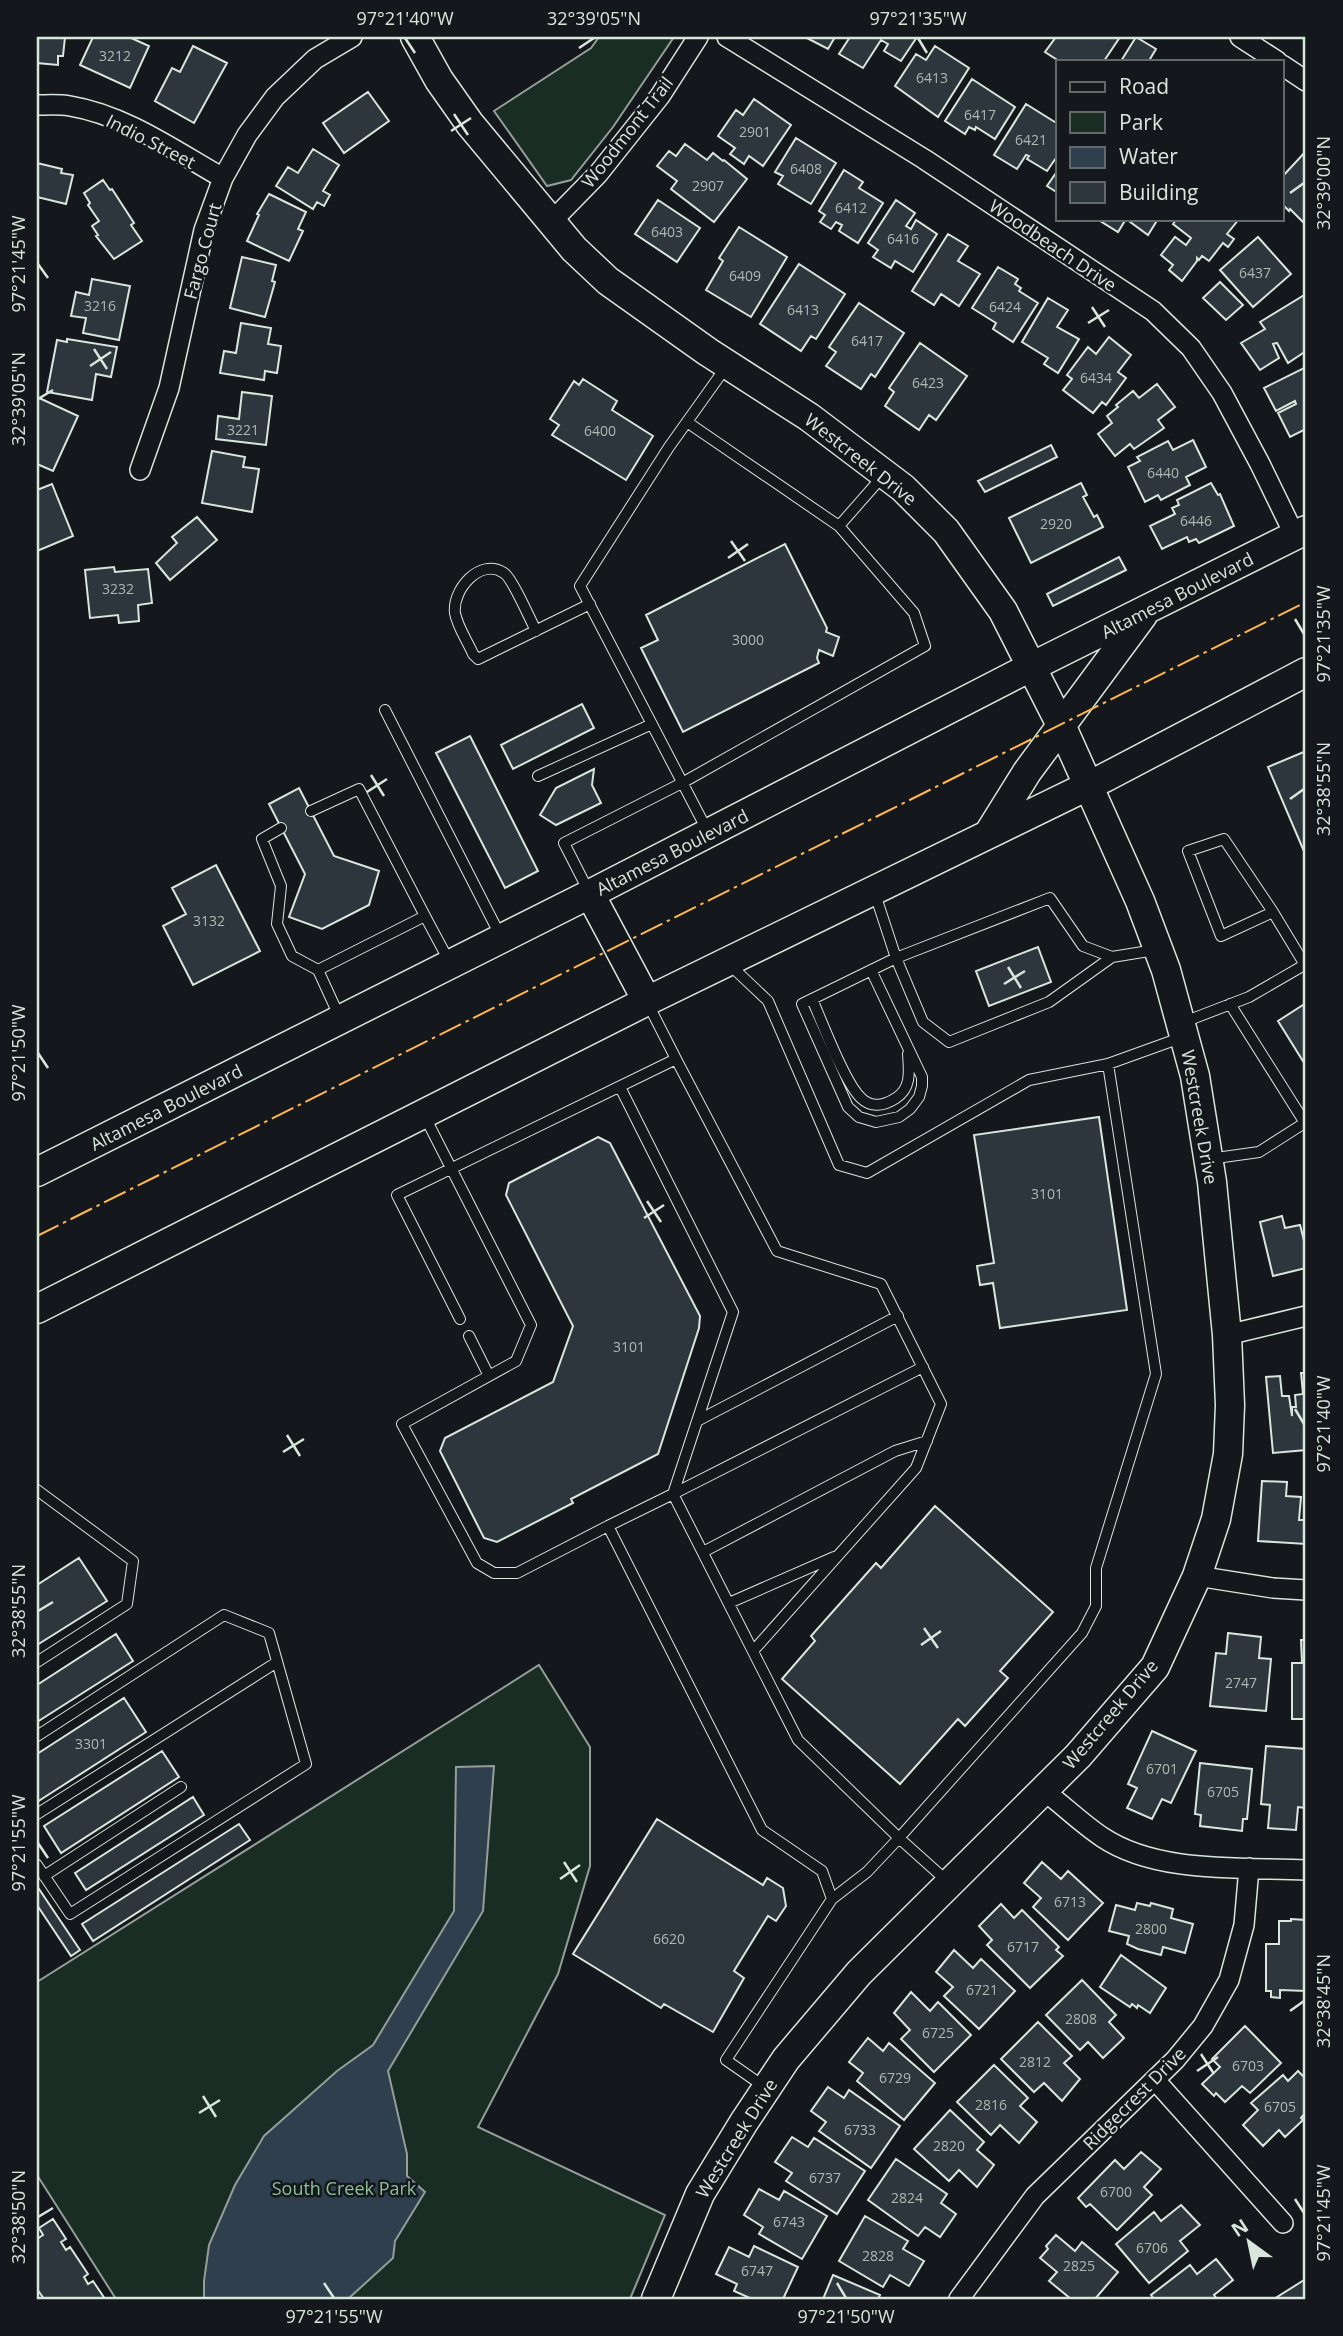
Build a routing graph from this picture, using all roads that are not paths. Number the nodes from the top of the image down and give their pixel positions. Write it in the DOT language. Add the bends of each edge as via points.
graph roads {
  1 [pos="352,37"];
  2 [pos="415,37"];
  3 [pos="698,37"];
  4 [pos="727,37"];
  5 [pos="1240,37"];
  6 [pos="1275,60"];
  7 [pos="1284,66"];
  8 [pos="1306,81"];
  9 [pos="37,105"];
  10 [pos="223,178"];
  11 [pos="551,223"];
  12 [pos="728,365"];
  13 [pos="687,422"];
  14 [pos="139,470"];
  15 [pos="885,474"];
  16 [pos="839,526"];
  17 [pos="1301,533"];
  18 [pos="590,604"];
  19 [pos="1147,610"];
  20 [pos="536,631"];
  21 [pos="1032,667"];
  22 [pos="1306,672"];
  23 [pos="384,710"];
  24 [pos="652,724"];
  25 [pos="1062,727"];
  26 [pos="538,776"];
  27 [pos="682,783"];
  28 [pos="1088,785"];
  29 [pos="311,811"];
  30 [pos="281,828"];
  31 [pos="989,833"];
  32 [pos="708,834"];
  33 [pos="874,890"];
  34 [pos="590,894"];
  35 [pos="1273,912"];
  36 [pos="425,916"];
  37 [pos="501,939"];
  38 [pos="1158,949"];
  39 [pos="1112,957"];
  40 [pos="896,958"];
  41 [pos="727,962"];
  42 [pos="451,964"];
  43 [pos="1306,965"];
  44 [pos="318,970"];
  45 [pos="871,970"];
  46 [pos="647,1001"];
  47 [pos="807,1002"];
  48 [pos="1230,1004"];
  49 [pos="341,1019"];
  50 [pos="1182,1030"];
  51 [pos="908,1048"];
  52 [pos="676,1059"];
  53 [pos="1108,1064"];
  54 [pos="620,1087"];
  55 [pos="423,1114"];
  56 [pos="1306,1123"];
  57 [pos="1209,1159"];
  58 [pos="451,1168"];
  59 [pos="37,1172"];
  60 [pos="37,1309"];
  61 [pos="898,1316"];
  62 [pos="1306,1316"];
  63 [pos="460,1319"];
  64 [pos="1227,1335"];
  65 [pos="469,1336"];
  66 [pos="923,1367"];
  67 [pos="489,1376"];
  68 [pos="697,1421"];
  69 [pos="927,1441"];
  70 [pos="37,1490"];
  71 [pos="673,1494"];
  72 [pos="608,1526"];
  73 [pos="703,1552"];
  74 [pos="838,1556"];
  75 [pos="1196,1576"];
  76 [pos="1306,1590"];
  77 [pos="729,1603"];
  78 [pos="753,1651"];
  79 [pos="37,1662"];
  80 [pos="277,1662"];
  81 [pos="37,1736"];
  82 [pos="181,1787"];
  83 [pos="1043,1790"];
  84 [pos="37,1814"];
  85 [pos="899,1838"];
  86 [pos="37,1865"];
  87 [pos="1249,1868"];
  88 [pos="1306,1870"];
  89 [pos="44,1876"];
  90 [pos="950,1883"];
  91 [pos="832,1899"];
  92 [pos="1154,2080"];
  93 [pos="766,2088"];
  94 [pos="1283,2222"];
  95 [pos="662,2297"];
  96 [pos="959,2299"];
  1 -- 10 [label="street, Fargo Court" via="315,59 275,97"];
  2 -- 11 [label="main road, Westcreek Drive" via="470,124"];
  3 -- 11 [label="street, Woodmont Trail" via="660,96 598,174"];
  4 -- 17 [label="street, Woodbeach Drive" via="924,159 1153,311 1191,348 1222,393"];
  5 -- 6 [label="street"];
  7 -- 8 [label="street"];
  9 -- 10 [label="street, Indio Street" via="69,106 108,117"];
  10 -- 14 [label="street, Fargo Court" via="204,230 169,388"];
  11 -- 12 [label="main road, Westcreek Drive" via="608,281"];
  12 -- 13 [label="lane"];
  12 -- 15 [label="main road, Westcreek Drive"];
  13 -- 16 [label="lane"];
  13 -- 18 [label="lane" via="580,586"];
  15 -- 16 [label="lane"];
  15 -- 21 [label="main road, Westcreek Drive" via="946,531 1003,611"];
  16 -- 27 [label="lane" via="914,613 925,646"];
  17 -- 19 [label="main road, Altamesa Boulevard"];
  18 -- 20 [label="lane"];
  18 -- 24 [label="lane"];
  19 -- 21 [label="main road, Altamesa Boulevard"];
  19 -- 25 [label="main road"];
  20 -- 20 [label="lane" via="478,659 455,614 457,597 480,570 492,568 506,574"];
  21 -- 25 [label="main road, Westcreek Drive"];
  21 -- 32 [label="main road, Altamesa Boulevard"];
  22 -- 28 [label="main road"];
  23 -- 37 [label="lane"];
  24 -- 26 [label="lane"];
  24 -- 27 [label="lane"];
  25 -- 28 [label="main road, Westcreek Drive"];
  25 -- 31 [label="main road"];
  27 -- 32 [label="lane"];
  27 -- 34 [label="lane" via="564,843"];
  28 -- 31 [label="main road"];
  28 -- 38 [label="main road, Westcreek Drive"];
  29 -- 36 [label="lane" via="359,789"];
  30 -- 44 [label="lane" via="262,839 282,886 277,924 292,956"];
  31 -- 33 [label="main road"];
  32 -- 34 [label="main road, Altamesa Boulevard"];
  33 -- 40 [label="lane"];
  33 -- 41 [label="main road"];
  34 -- 37 [label="main road, Altamesa Boulevard"];
  34 -- 46 [label="main road"];
  35 -- 35 [label="lane" via="1224,839 1188,852 1221,936"];
  35 -- 43 [label="lane"];
  36 -- 42 [label="lane"];
  36 -- 44 [label="lane"];
  37 -- 42 [label="main road, Altamesa Boulevard"];
  38 -- 39 [label="lane"];
  38 -- 50 [label="main road, Westcreek Drive"];
  39 -- 40 [label="lane" via="1083,946 1049,898"];
  39 -- 40 [label="lane" via="1049,1002 949,1042 923,1022"];
  40 -- 45 [label="lane"];
  41 -- 46 [label="main road"];
  41 -- 53 [label="lane" via="768,1001 839,1164 867,1173 1029,1080"];
  42 -- 49 [label="main road, Altamesa Boulevard"];
  43 -- 48 [label="lane"];
  44 -- 49 [label="lane"];
  45 -- 47 [label="lane"];
  45 -- 51 [label="lane"];
  46 -- 52 [label="lane"];
  46 -- 55 [label="main road"];
  47 -- 51 [label="lane" via="851,1086 875,1105 900,1096 910,1077"];
  47 -- 51 [label="lane" via="848,1107 859,1117 876,1122 910,1110 919,1097 922,1077"];
  48 -- 50 [label="lane"];
  48 -- 56 [label="lane"];
  49 -- 59 [label="main road, Altamesa Boulevard"];
  50 -- 53 [label="lane"];
  50 -- 57 [label="main road, Westcreek Drive"];
  52 -- 54 [label="lane"];
  52 -- 61 [label="lane" via="777,1251 881,1283"];
  53 -- 85 [label="lane" via="1156,1374 1096,1568 1096,1606 1082,1633"];
  54 -- 58 [label="lane"];
  54 -- 68 [label="lane" via="733,1312"];
  55 -- 58 [label="lane"];
  55 -- 60 [label="main road"];
  56 -- 57 [label="lane" via="1259,1152"];
  57 -- 64 [label="main road, Westcreek Drive"];
  58 -- 63 [label="lane" via="397,1195"];
  58 -- 67 [label="lane" via="531,1325 516,1361"];
  61 -- 66 [label="lane"];
  61 -- 68 [label="lane"];
  62 -- 64 [label="street"];
  64 -- 75 [label="main road, Westcreek Drive" via="1228,1454 1216,1519"];
  65 -- 67 [label="lane"];
  66 -- 69 [label="lane" via="941,1404"];
  66 -- 71 [label="lane"];
  67 -- 72 [label="lane" via="402,1424 477,1563 494,1573 517,1573"];
  68 -- 71 [label="lane"];
  69 -- 73 [label="lane" via="895,1451"];
  69 -- 74 [label="lane" via="916,1468"];
  70 -- 79 [label="lane" via="133,1561 127,1604"];
  71 -- 72 [label="lane"];
  71 -- 73 [label="lane"];
  72 -- 91 [label="lane" via="762,1830 822,1871"];
  73 -- 77 [label="lane"];
  74 -- 77 [label="lane"];
  74 -- 78 [label="lane"];
  75 -- 76 [label="street"];
  75 -- 83 [label="main road, Westcreek Drive" via="1155,1667 1079,1756"];
  77 -- 78 [label="lane"];
  78 -- 85 [label="lane" via="798,1740"];
  80 -- 81 [label="lane" via="269,1633 224,1615"];
  80 -- 84 [label="lane"];
  80 -- 89 [label="lane" via="306,1764 70,1914"];
  82 -- 89 [label="lane"];
  83 -- 87 [label="street" via="1103,1838 1140,1856 1171,1864"];
  83 -- 90 [label="main road, Westcreek Drive"];
  85 -- 90 [label="lane"];
  85 -- 91 [label="lane" via="867,1872"];
  86 -- 89 [label="lane"];
  87 -- 88 [label="street"];
  87 -- 92 [label="street, Ridgecrest Drive" via="1244,1925 1229,1980 1203,2026"];
  90 -- 93 [label="main road, Westcreek Drive" via="859,1973"];
  91 -- 93 [label="lane" via="726,2060"];
  92 -- 94 [label="street"];
  92 -- 96 [label="street, Ridgecrest Drive" via="1035,2196"];
  93 -- 95 [label="main road, Westcreek Drive" via="700,2194"];
}
